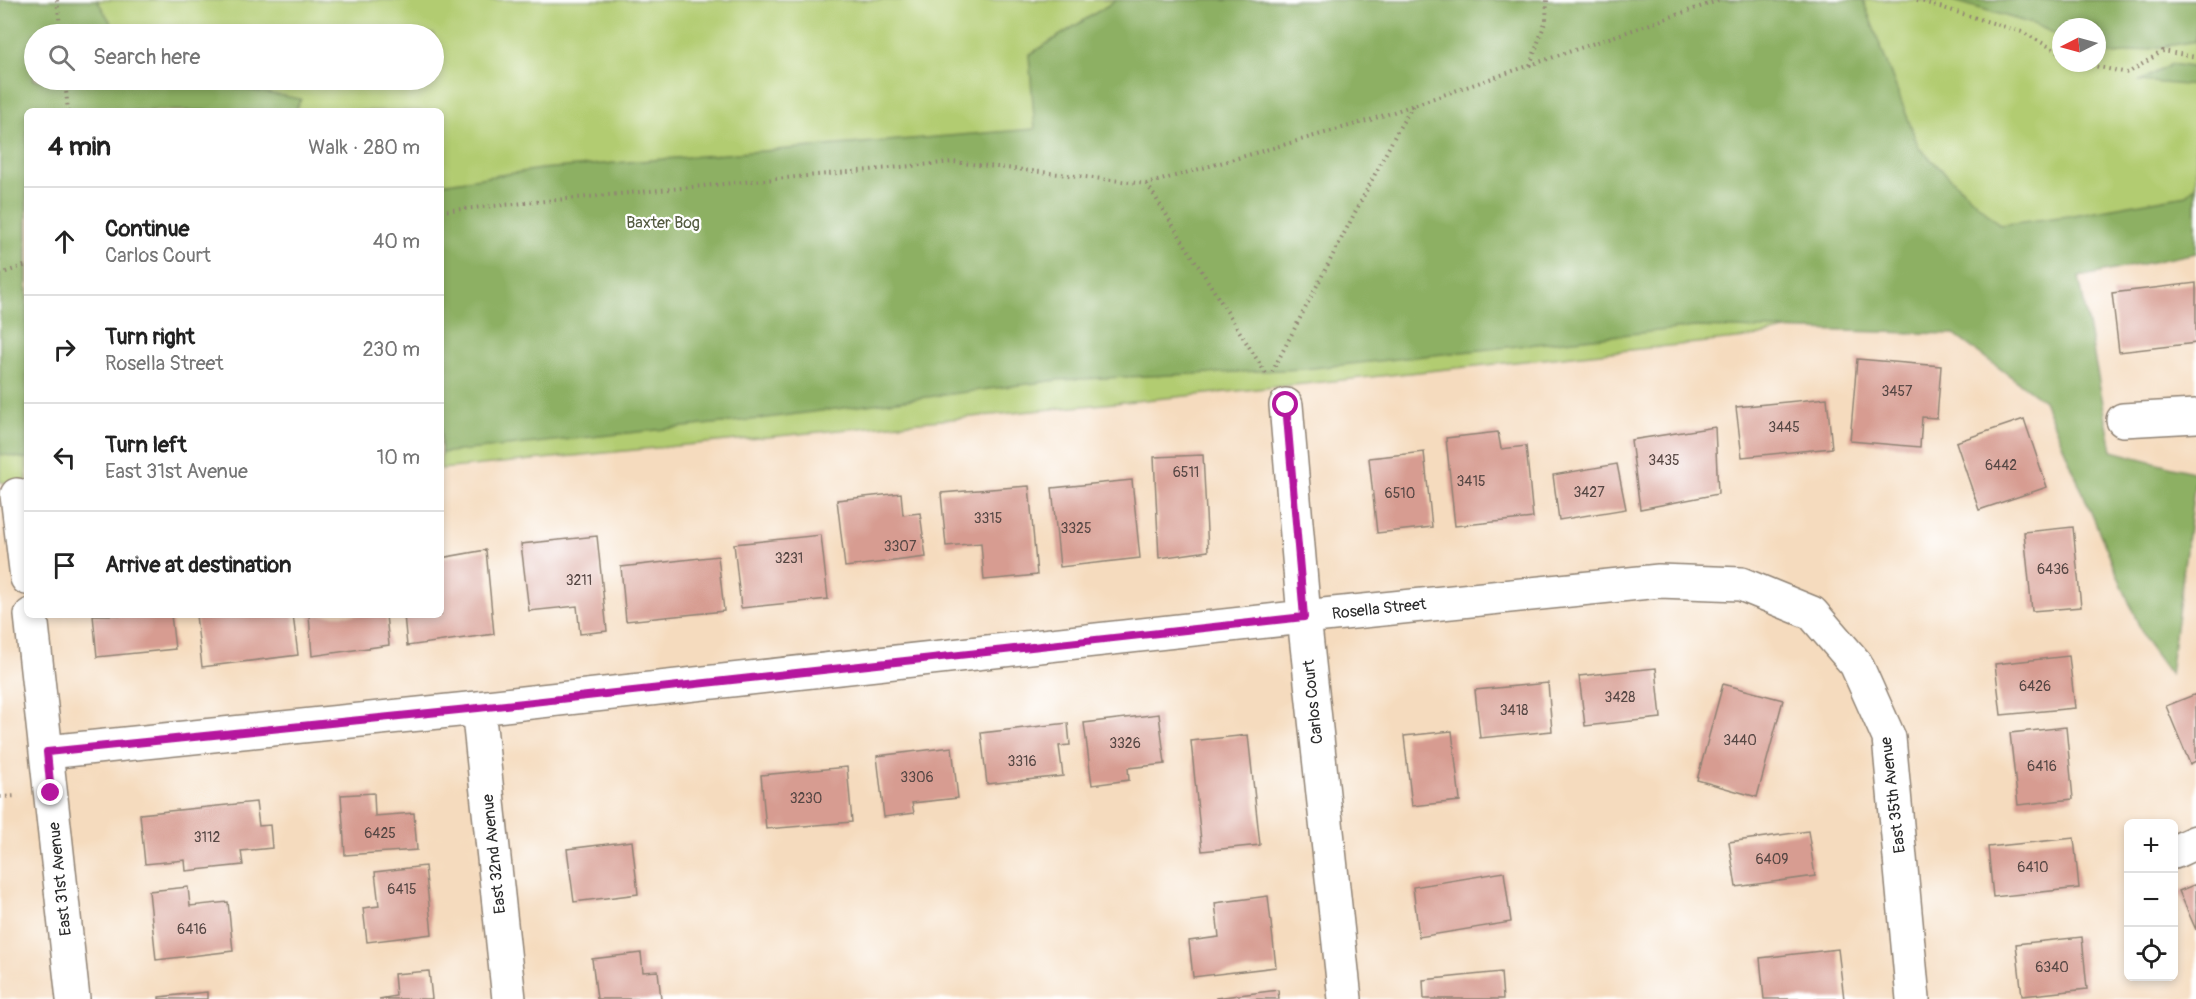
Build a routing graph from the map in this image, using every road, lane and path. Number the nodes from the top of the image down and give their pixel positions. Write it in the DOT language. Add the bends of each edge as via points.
graph roads {
  1 [pos="57,0"];
  2 [pos="1547,0"];
  3 [pos="1720,0"];
  4 [pos="1917,0"];
  5 [pos="60,24"];
  6 [pos="2052,48"];
  7 [pos="2196,57"];
  8 [pos="1530,66"];
  9 [pos="2106,69"];
  10 [pos="66,90"];
  11 [pos="1413,106"];
  12 [pos="68,108"];
  13 [pos="1147,184"];
  14 [pos="444,211"];
  15 [pos="24,266"];
  16 [pos="0,274"];
  17 [pos="1286,405"];
  18 [pos="2196,416"];
  19 [pos="2123,420"];
  20 [pos="18,495"];
  21 [pos="24,550"];
  22 [pos="1812,613"];
  23 [pos="1304,617"];
  24 [pos="31,618"];
  25 [pos="478,708"];
  26 [pos="47,752"];
  27 [pos="2196,842"];
  28 [pos="2178,850"];
  29 [pos="73,999"];
  30 [pos="509,999"];
  31 [pos="1345,999"];
  32 [pos="1913,999"];
  1 -- 5 [label="path"];
  2 -- 8 [label="path" via="1546,20"];
  3 -- 8 [label="path"];
  4 -- 6 [label="path" via="2022,32"];
  7 -- 9 [label="path" via="2163,51 2128,73"];
  8 -- 11 [label="path"];
  10 -- 12 [label="path"];
  11 -- 13 [label="path"];
  11 -- 13 [label="path" via="1269,378"];
  13 -- 14 [label="path" via="953,162"];
  15 -- 16 [label="path"];
  17 -- 23 [label="street, Carlos Court"];
  18 -- 19 [label="street"];
  20 -- 21 [label="street"];
  22 -- 23 [label="street, Rosella Street" via="1741,584 1659,581"];
  22 -- 32 [label="street, East 35th Avenue" via="1856,664 1889,738"];
  23 -- 25 [label="street, Rosella Street"];
  23 -- 31 [label="street, Carlos Court"];
  24 -- 26 [label="street, East 31st Avenue"];
  25 -- 26 [label="street, Rosella Street"];
  25 -- 30 [label="street, East 32nd Avenue"];
  26 -- 29 [label="street, East 31st Avenue"];
  27 -- 28 [label="street"];
}
